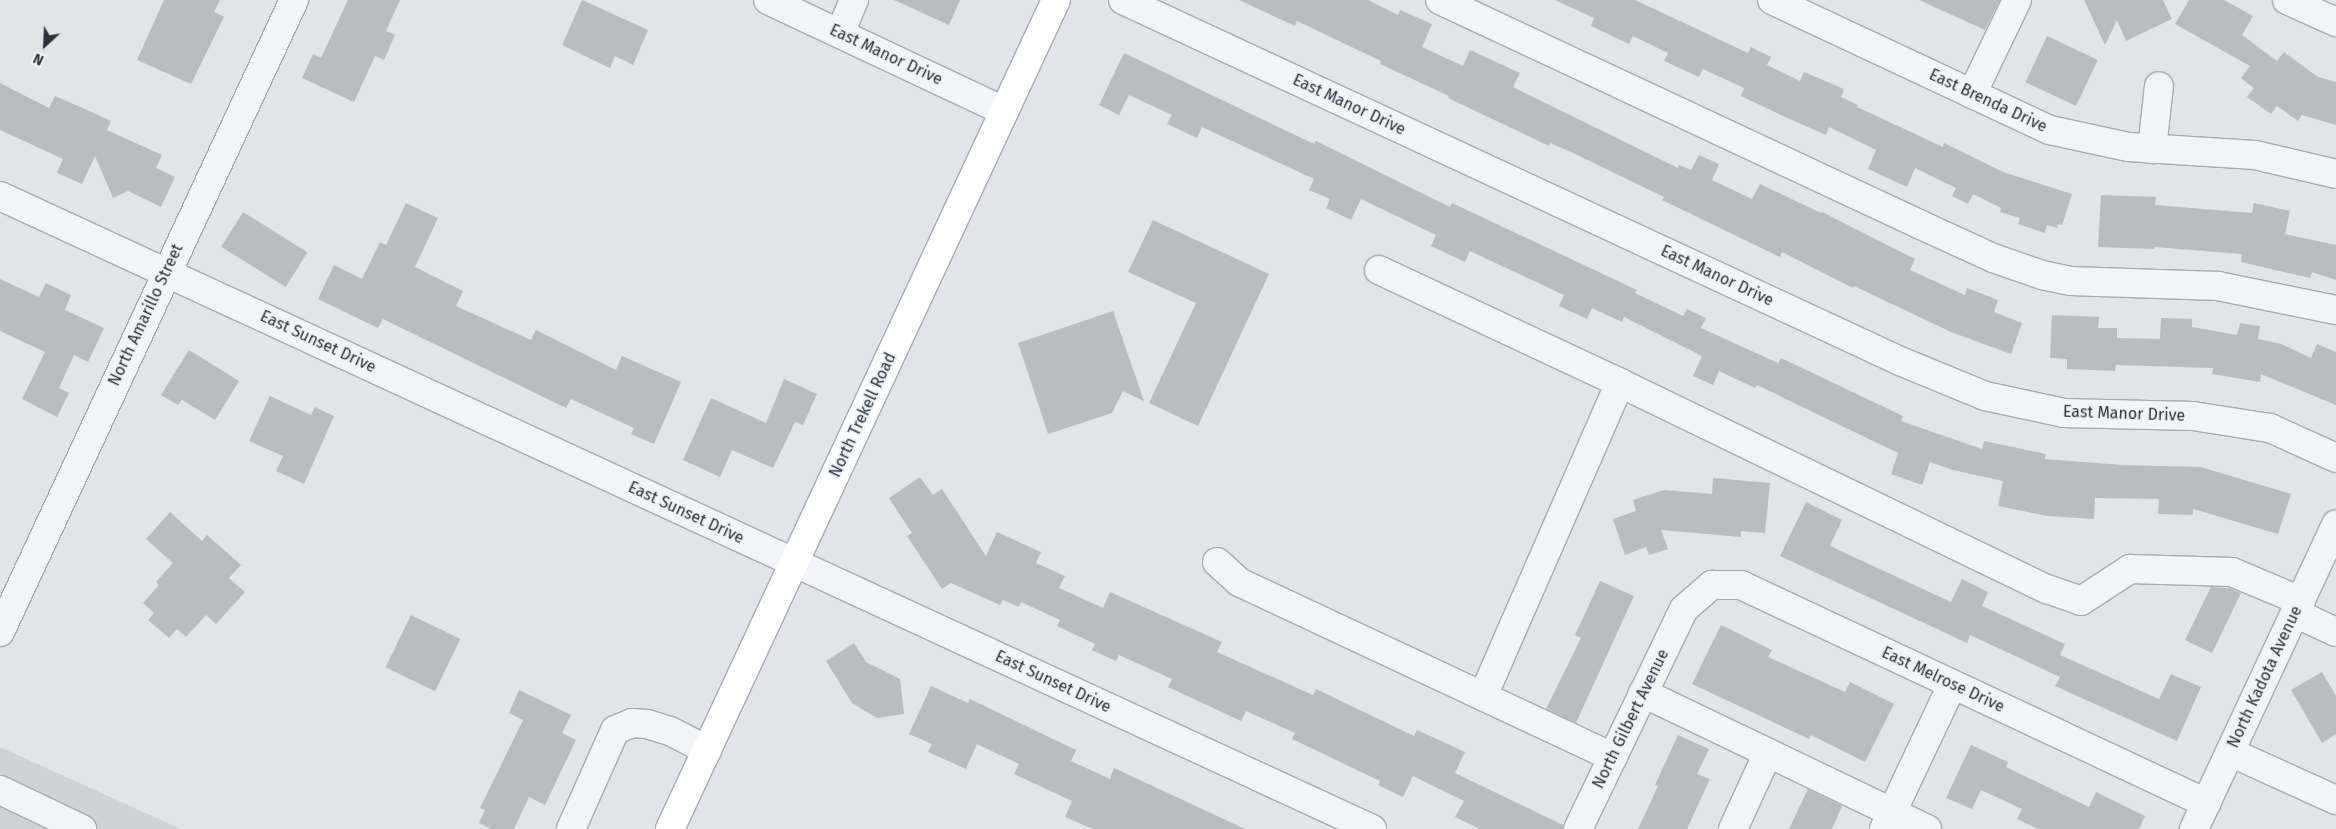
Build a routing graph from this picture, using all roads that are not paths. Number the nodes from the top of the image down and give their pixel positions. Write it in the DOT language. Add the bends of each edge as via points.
graph roads {
  1 [pos="294,0"];
  2 [pos="768,0"];
  3 [pos="854,0"];
  4 [pos="1056,0"];
  5 [pos="1123,0"];
  6 [pos="1440,0"];
  7 [pos="1772,0"];
  8 [pos="2017,0"];
  9 [pos="2287,0"];
  10 [pos="2336,22"];
  11 [pos="840,33"];
  12 [pos="2159,86"];
  13 [pos="1972,94"];
  14 [pos="1004,111"];
  15 [pos="2152,149"];
  16 [pos="2336,174"];
  17 [pos="0,196"];
  18 [pos="1379,270"];
  19 [pos="166,272"];
  20 [pos="2336,310"];
  21 [pos="1620,383"];
  22 [pos="2336,458"];
  23 [pos="2336,525"];
  24 [pos="1217,562"];
  25 [pos="794,563"];
  26 [pos="2298,607"];
  27 [pos="1684,609"];
  28 [pos="0,632"];
  29 [pos="2336,632"];
  30 [pos="1952,684"];
  31 [pos="1643,693"];
  32 [pos="1483,696"];
  33 [pos="707,750"];
  34 [pos="2230,752"];
  35 [pos="1768,753"];
  36 [pos="1613,757"];
  37 [pos="0,790"];
  38 [pos="2336,800"];
  39 [pos="2206,803"];
  40 [pos="1888,821"];
  41 [pos="82,829"];
  42 [pos="571,829"];
  43 [pos="670,829"];
  44 [pos="1372,829"];
  45 [pos="1578,829"];
  46 [pos="1732,829"];
  47 [pos="1927,829"];
  48 [pos="2194,829"];
  1 -- 19 [label="street, North Amarillo Street"];
  2 -- 11 [label="street, East Manor Drive"];
  3 -- 11 [label="street"];
  4 -- 14 [label="main road, North Trekell Road"];
  5 -- 22 [label="street, East Manor Drive" via="1891,357 1985,396 2064,413 2193,416 2270,428"];
  6 -- 20 [label="street" via="1920,225 1993,258 2042,275 2070,281 2218,286"];
  7 -- 13 [label="street, East Brenda Drive"];
  8 -- 13 [label="street"];
  9 -- 10 [label="street"];
  11 -- 14 [label="street, East Manor Drive"];
  12 -- 15 [label="street"];
  13 -- 15 [label="street, East Brenda Drive" via="2050,130"];
  14 -- 25 [label="main road, North Trekell Road"];
  15 -- 16 [label="street, East Brenda Drive" via="2255,155"];
  17 -- 19 [label="street, East Sunset Drive"];
  18 -- 21 [label="street"];
  19 -- 25 [label="street, East Sunset Drive"];
  19 -- 28 [label="street, North Amarillo Street"];
  21 -- 26 [label="street" via="2038,584 2082,601 2130,569 2232,572"];
  21 -- 32 [label="street"];
  23 -- 26 [label="street, North Kadota Avenue"];
  24 -- 32 [label="street" via="1240,582"];
  25 -- 33 [label="main road, North Trekell Road"];
  25 -- 44 [label="street, East Sunset Drive"];
  26 -- 29 [label="street"];
  26 -- 34 [label="street, North Kadota Avenue"];
  27 -- 30 [label="street, East Melrose Drive" via="1712,585 1741,585"];
  27 -- 31 [label="street, North Gilbert Avenue"];
  30 -- 39 [label="street, East Melrose Drive"];
  30 -- 40 [label="street"];
  31 -- 35 [label="street"];
  31 -- 36 [label="street, North Gilbert Avenue"];
  32 -- 36 [label="street"];
  33 -- 42 [label="street" via="670,731 647,724 632,722 615,730"];
  33 -- 43 [label="main road, North Trekell Road"];
  34 -- 38 [label="street"];
  34 -- 39 [label="street, North Kadota Avenue"];
  35 -- 40 [label="street"];
  35 -- 46 [label="street"];
  36 -- 45 [label="street, North Gilbert Avenue"];
  37 -- 41 [label="street"];
  39 -- 48 [label="street, North Kadota Avenue"];
  40 -- 47 [label="street"];
}
